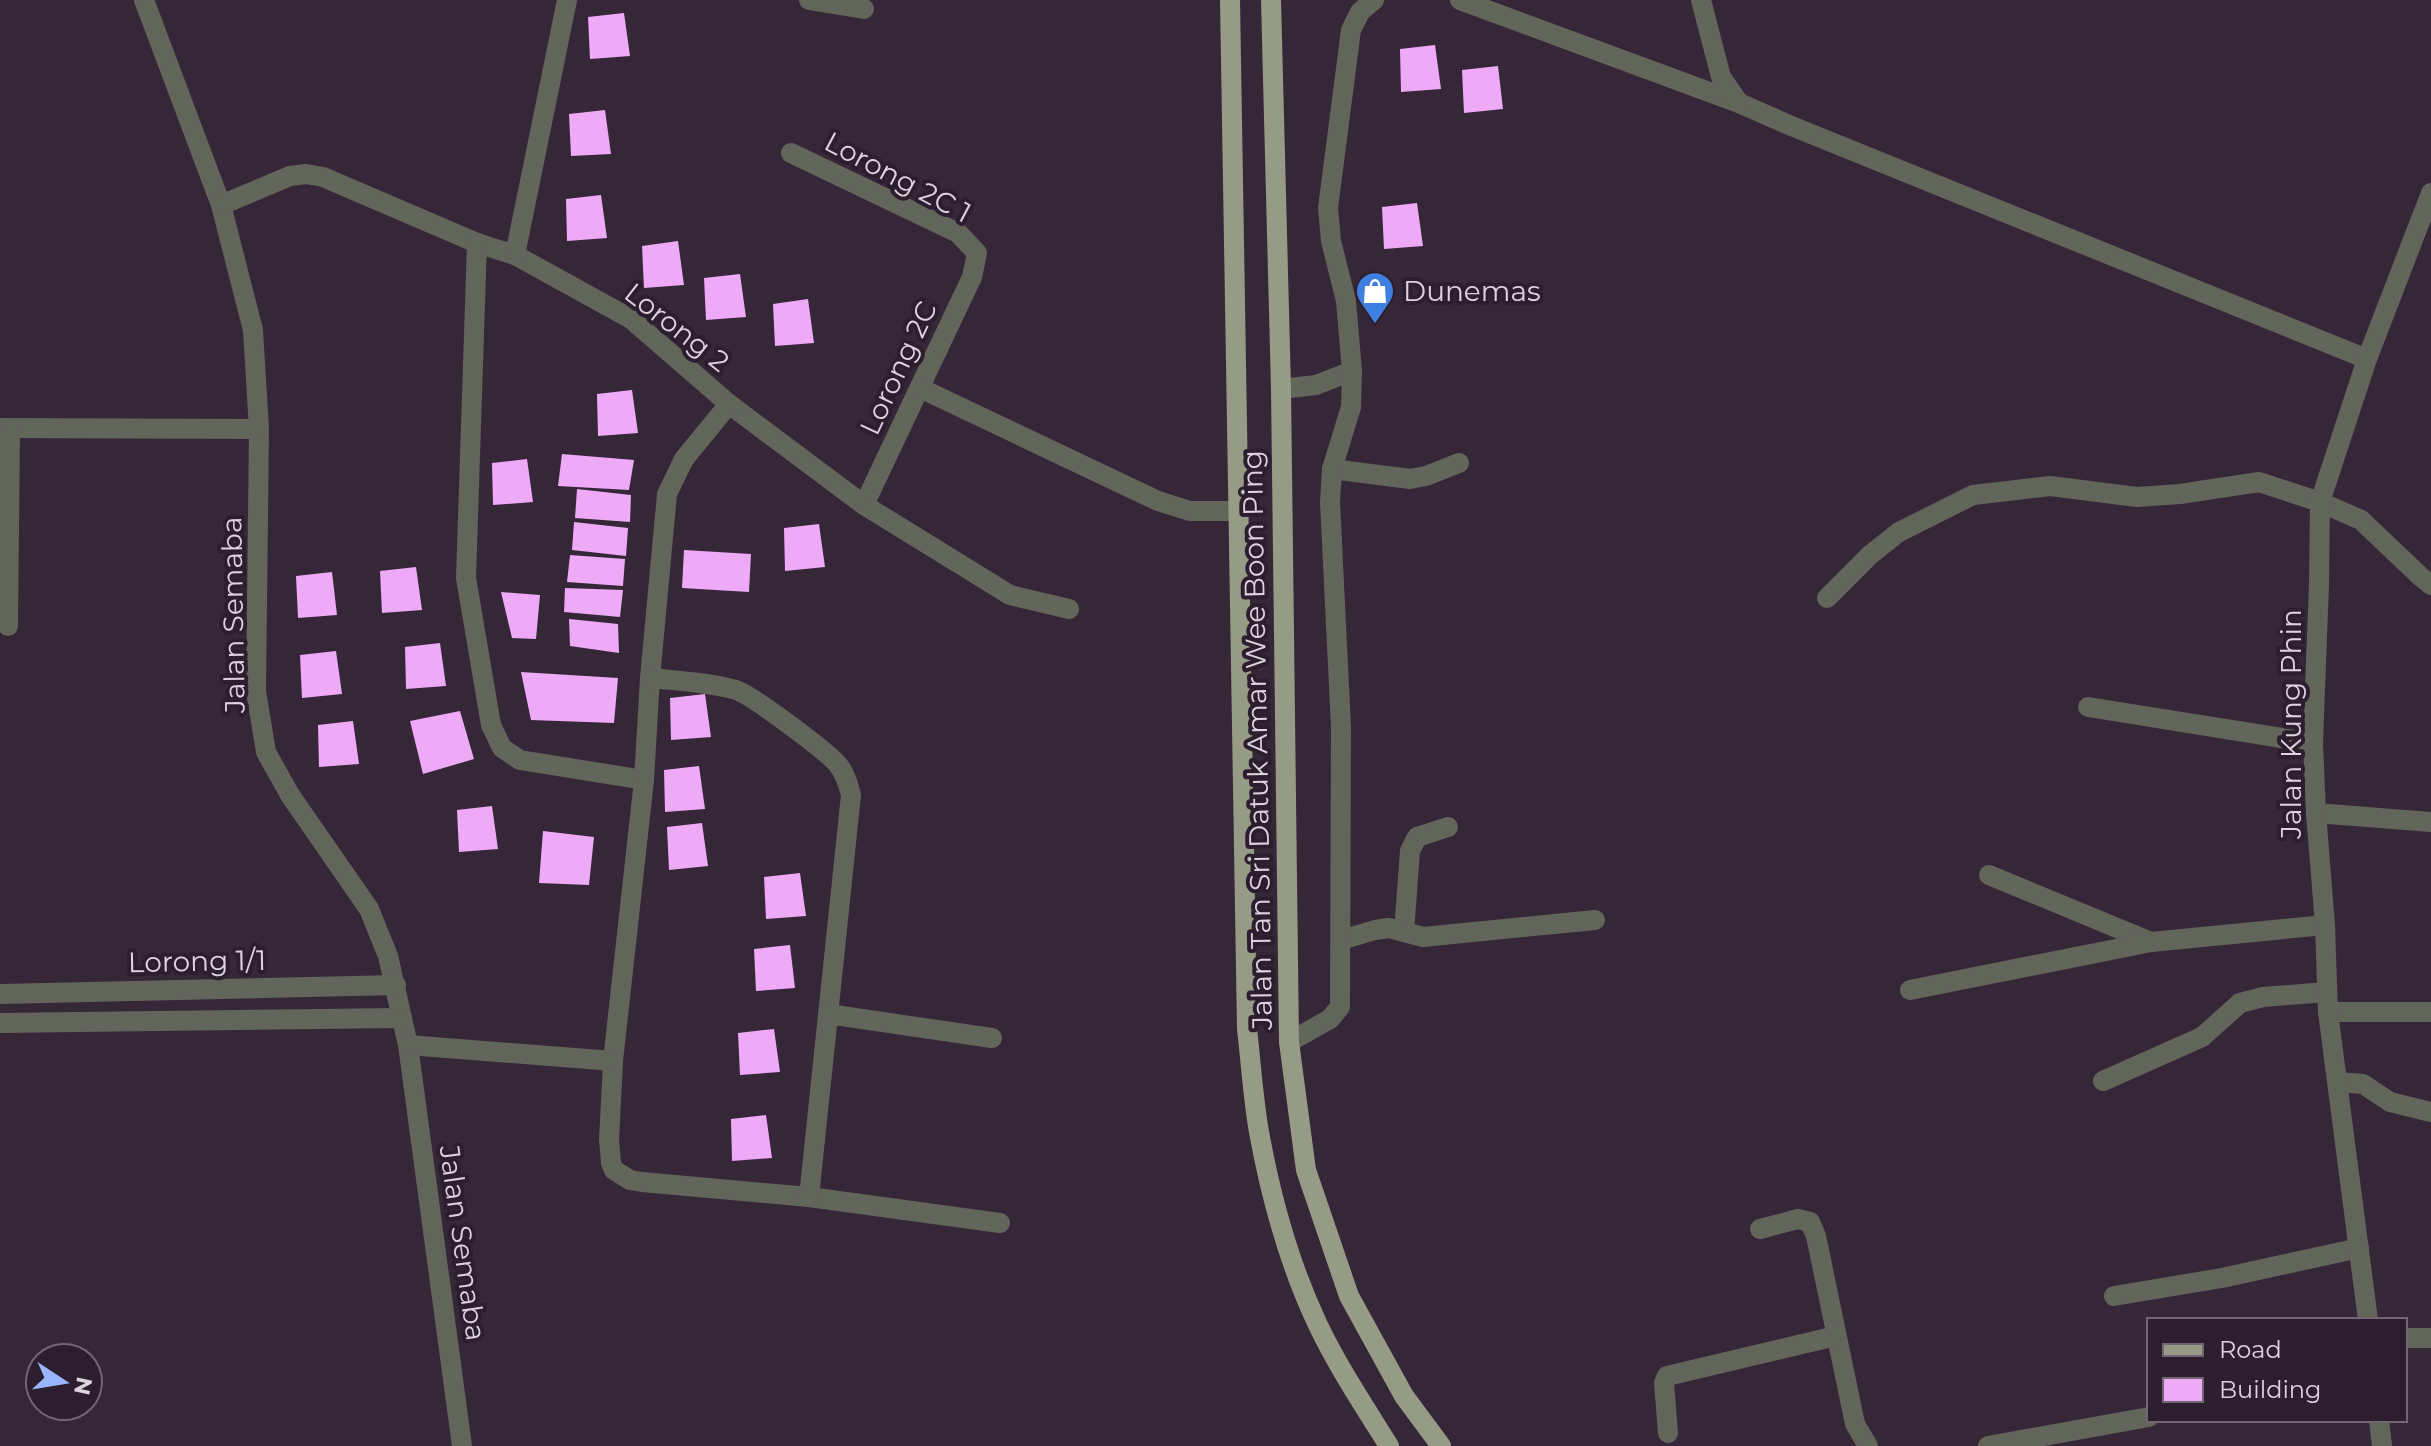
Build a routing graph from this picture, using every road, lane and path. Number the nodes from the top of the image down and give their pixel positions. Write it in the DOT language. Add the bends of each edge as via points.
graph roads {
  1 [pos="144,0"];
  2 [pos="567,0"];
  3 [pos="809,0"];
  4 [pos="1230,0"];
  5 [pos="1271,0"];
  6 [pos="1374,0"];
  7 [pos="1460,0"];
  8 [pos="1701,0"];
  9 [pos="864,9"];
  10 [pos="1739,103"];
  11 [pos="791,153"];
  12 [pos="2431,193"];
  13 [pos="221,205"];
  14 [pos="477,243"];
  15 [pos="977,253"];
  16 [pos="515,255"];
  17 [pos="2367,359"];
  18 [pos="1352,371"];
  19 [pos="920,388"];
  20 [pos="1281,389"];
  21 [pos="729,404"];
  22 [pos="5,428"];
  23 [pos="259,429"];
  24 [pos="1459,463"];
  25 [pos="1332,469"];
  26 [pos="2320,502"];
  27 [pos="864,505"];
  28 [pos="1240,511"];
  29 [pos="2431,585"];
  30 [pos="1827,598"];
  31 [pos="1069,609"];
  32 [pos="8,626"];
  33 [pos="650,678"];
  34 [pos="2088,707"];
  35 [pos="2313,743"];
  36 [pos="644,780"];
  37 [pos="2316,813"];
  38 [pos="2431,822"];
  39 [pos="1448,827"];
  40 [pos="1989,875"];
  41 [pos="1595,920"];
  42 [pos="2325,925"];
  43 [pos="1404,932"];
  44 [pos="1341,940"];
  45 [pos="2151,942"];
  46 [pos="396,985"];
  47 [pos="1910,990"];
  48 [pos="0,994"];
  49 [pos="2328,1002"];
  50 [pos="2431,1012"];
  51 [pos="828,1014"];
  52 [pos="402,1018"];
  53 [pos="0,1023"];
  54 [pos="992,1038"];
  55 [pos="1289,1042"];
  56 [pos="408,1045"];
  57 [pos="613,1061"];
  58 [pos="2103,1081"];
  59 [pos="2338,1082"];
  60 [pos="2431,1112"];
  61 [pos="809,1197"];
  62 [pos="1000,1223"];
  63 [pos="1760,1229"];
  64 [pos="2359,1248"];
  65 [pos="2114,1296"];
  66 [pos="2368,1318"];
  67 [pos="1836,1336"];
  68 [pos="2407,1338"];
  69 [pos="2431,1338"];
  70 [pos="2147,1417"];
  71 [pos="2379,1422"];
  72 [pos="1668,1433"];
  73 [pos="462,1446"];
  74 [pos="1389,1446"];
  75 [pos="1441,1446"];
  76 [pos="1868,1446"];
  77 [pos="1988,1446"];
  78 [pos="2382,1446"];
  1 -- 13 [label="street, Jalan Semaba"];
  2 -- 16 [label="street"];
  3 -- 9 [label="street"];
  4 -- 28 [label="main road, Jalan Tan Sri Datuk Amar Wee Boon Ping"];
  5 -- 20 [label="main road, Jalan Tan Sri Datuk Amar Wee Boon Ping"];
  6 -- 18 [label="street" via="1351,30 1328,208 1346,301"];
  7 -- 10 [label="street"];
  8 -- 10 [label="street" via="1721,77"];
  10 -- 17 [label="street"];
  11 -- 15 [label="street, Lorong 2C 1" via="958,233"];
  12 -- 17 [label="street, Jalan Kung Phin"];
  13 -- 14 [label="street, Lorong 2" via="306,174"];
  13 -- 23 [label="street, Jalan Semaba" via="253,330"];
  14 -- 16 [label="street, Lorong 2"];
  14 -- 36 [label="street" via="466,578 491,725 502,748 520,760"];
  15 -- 19 [label="street, Lorong 2C" via="972,277"];
  16 -- 21 [label="street, Lorong 2" via="631,319"];
  17 -- 26 [label="street, Jalan Kung Phin"];
  18 -- 20 [label="street" via="1316,385"];
  18 -- 25 [label="street" via="1351,407"];
  19 -- 27 [label="street, Lorong 2C"];
  19 -- 28 [label="street" via="1158,501 1190,511"];
  20 -- 55 [label="main road, Jalan Tan Sri Datuk Amar Wee Boon Ping"];
  21 -- 27 [label="street, Lorong 2"];
  21 -- 33 [label="street" via="684,459 667,494"];
  22 -- 23 [label="street"];
  22 -- 32 [label="street"];
  23 -- 46 [label="street, Jalan Semaba" via="256,691 266,752 369,909"];
  24 -- 25 [label="street" via="1410,479"];
  25 -- 44 [label="street" via="1341,727"];
  26 -- 29 [label="street" via="2361,520"];
  26 -- 30 [label="street" via="2259,482 2137,497 2050,486 1973,495 1899,532"];
  26 -- 35 [label="street, Jalan Kung Phin"];
  27 -- 31 [label="street, Lorong 2" via="1010,595"];
  28 -- 74 [label="main road, Jalan Tan Sri Datuk Amar Wee Boon Ping" via="1247,1029 1258,1130 1273,1202 1317,1324"];
  33 -- 36 [label="street"];
  33 -- 51 [label="street" via="739,690 838,764 847,779 851,795"];
  34 -- 35 [label="street"];
  35 -- 37 [label="street, Jalan Kung Phin"];
  36 -- 57 [label="street"];
  37 -- 38 [label="street"];
  37 -- 42 [label="street, Jalan Kung Phin"];
  39 -- 43 [label="street" via="1417,837 1410,851"];
  40 -- 45 [label="street"];
  41 -- 43 [label="street" via="1423,937"];
  42 -- 45 [label="street"];
  42 -- 49 [label="street, Jalan Kung Phin"];
  43 -- 44 [label="street" via="1389,928"];
  44 -- 55 [label="street" via="1340,1007 1330,1019"];
  45 -- 47 [label="street"];
  46 -- 48 [label="street, Lorong 1/1"];
  46 -- 52 [label="street, Jalan Semaba"];
  49 -- 50 [label="street"];
  49 -- 58 [label="street" via="2263,997 2240,1003 2202,1037"];
  49 -- 59 [label="street, Jalan Kung Phin"];
  51 -- 54 [label="street"];
  51 -- 61 [label="street"];
  52 -- 53 [label="street"];
  52 -- 56 [label="street, Jalan Semaba"];
  55 -- 75 [label="main road, Jalan Tan Sri Datuk Amar Wee Boon Ping" via="1306,1170 1349,1296 1404,1396"];
  56 -- 57 [label="street"];
  56 -- 73 [label="street, Jalan Semaba"];
  57 -- 61 [label="street" via="609,1140 611,1163 620,1176"];
  59 -- 60 [label="street" via="2363,1084 2390,1102"];
  59 -- 64 [label="street, Jalan Kung Phin"];
  61 -- 62 [label="street"];
  63 -- 67 [label="street" via="1798,1219 1810,1222"];
  64 -- 65 [label="street"];
  64 -- 66 [label="street, Jalan Kung Phin"];
  67 -- 72 [label="street" via="1667,1376"];
  67 -- 76 [label="street" via="1855,1424"];
  68 -- 69 [label="street"];
  70 -- 77 [label="street"];
  71 -- 78 [label="street"];
}
